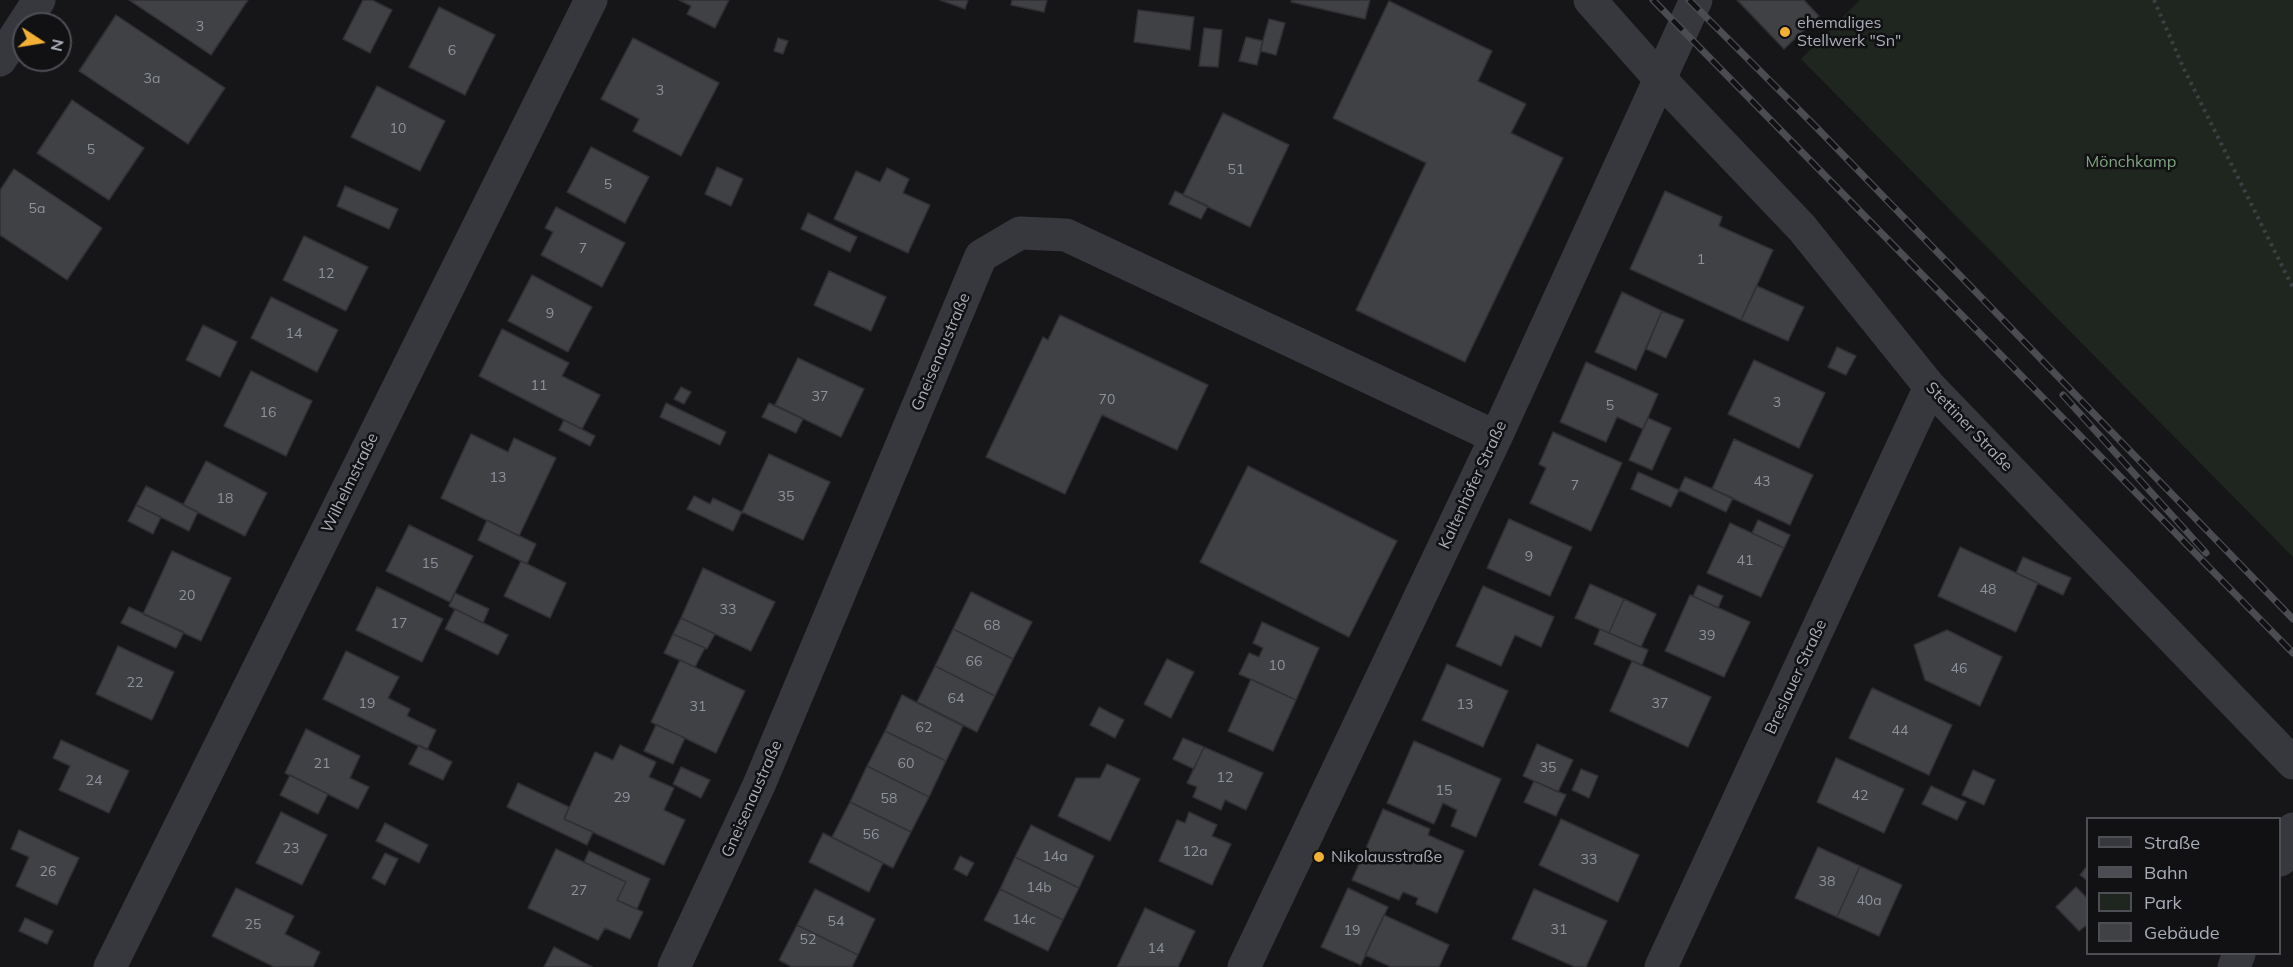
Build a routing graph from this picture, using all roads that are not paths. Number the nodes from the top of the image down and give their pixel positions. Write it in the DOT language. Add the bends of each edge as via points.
graph roads {
  1 [pos="39,0"];
  2 [pos="591,0"];
  3 [pos="1590,0"];
  4 [pos="1696,0"];
  5 [pos="0,60"];
  6 [pos="1660,79"];
  7 [pos="1930,387"];
  8 [pos="1496,437"];
  9 [pos="2293,763"];
  10 [pos="2293,829"];
  11 [pos="2281,858"];
  12 [pos="110,967"];
  13 [pos="675,967"];
  14 [pos="1244,967"];
  15 [pos="1661,967"];
  1 -- 5 [label="street"];
  2 -- 12 [label="street, Wilhelmstraße"];
  3 -- 6 [label="street"];
  4 -- 6 [label="street, Kaltenhöfer Straße"];
  6 -- 7 [label="street, Stettiner Straße" via="1802,228"];
  6 -- 8 [label="street, Kaltenhöfer Straße"];
  7 -- 9 [label="street, Stettiner Straße"];
  7 -- 15 [label="street, Breslauer Straße"];
  8 -- 13 [label="street, Gneisenaustraße" via="1066,235 1020,233 981,256 759,785"];
  8 -- 14 [label="street, Kaltenhöfer Straße"];
  10 -- 11 [label="street"];
}
